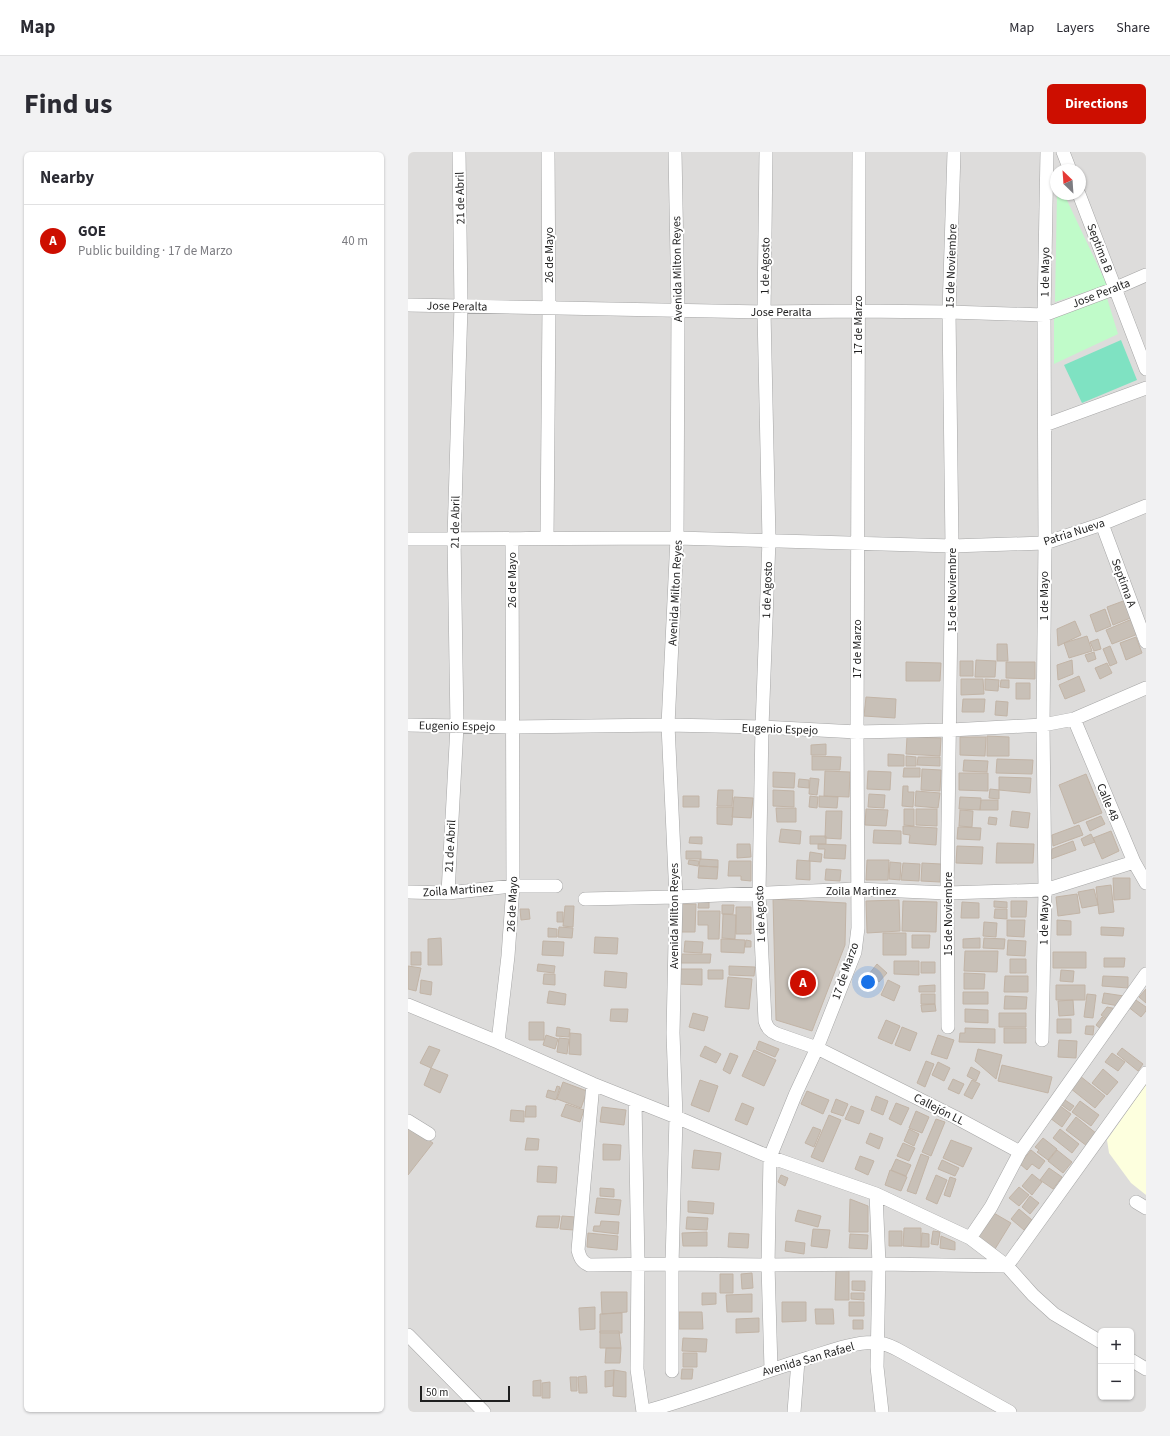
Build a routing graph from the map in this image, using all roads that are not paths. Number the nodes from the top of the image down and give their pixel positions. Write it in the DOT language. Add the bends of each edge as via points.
graph roads {
  1 [pos="459,152"];
  2 [pos="548,152"];
  3 [pos="675,152"];
  4 [pos="766,152"];
  5 [pos="860,152"];
  6 [pos="954,152"];
  7 [pos="1047,152"];
  8 [pos="1063,152"];
  9 [pos="1068,164"];
  10 [pos="1082,200"];
  11 [pos="1146,275"];
  12 [pos="1116,288"];
  13 [pos="408,305"];
  14 [pos="461,306"];
  15 [pos="549,308"];
  16 [pos="678,310"];
  17 [pos="858,311"];
  18 [pos="764,312"];
  19 [pos="949,312"];
  20 [pos="1044,315"];
  21 [pos="1146,369"];
  22 [pos="1146,388"];
  23 [pos="1045,425"];
  24 [pos="1146,506"];
  25 [pos="1102,524"];
  26 [pos="454,538"];
  27 [pos="548,538"];
  28 [pos="677,538"];
  29 [pos="408,539"];
  30 [pos="769,540"];
  31 [pos="858,543"];
  32 [pos="1045,543"];
  33 [pos="952,546"];
  34 [pos="1146,642"];
  35 [pos="1146,688"];
  36 [pos="1074,719"];
  37 [pos="1044,724"];
  38 [pos="408,725"];
  39 [pos="668,725"];
  40 [pos="457,726"];
  41 [pos="513,727"];
  42 [pos="762,727"];
  43 [pos="950,730"];
  44 [pos="857,732"];
  45 [pos="1134,862"];
  46 [pos="1146,883"];
  47 [pos="514,886"];
  48 [pos="556,886"];
  49 [pos="857,889"];
  50 [pos="1045,890"];
  51 [pos="408,892"];
  52 [pos="448,893"];
  53 [pos="758,893"];
  54 [pos="947,893"];
  55 [pos="676,898"];
  56 [pos="585,899"];
  57 [pos="1146,974"];
  58 [pos="408,1005"];
  59 [pos="767,1027"];
  60 [pos="948,1027"];
  61 [pos="1042,1040"];
  62 [pos="498,1042"];
  63 [pos="817,1048"];
  64 [pos="1146,1073"];
  65 [pos="593,1084"];
  66 [pos="635,1101"];
  67 [pos="676,1117"];
  68 [pos="408,1121"];
  69 [pos="429,1134"];
  70 [pos="1020,1152"];
  71 [pos="770,1156"];
  72 [pos="876,1194"];
  73 [pos="970,1238"];
  74 [pos="672,1264"];
  75 [pos="879,1264"];
  76 [pos="638,1265"];
  77 [pos="768,1265"];
  78 [pos="1007,1266"];
  79 [pos="408,1335"];
  80 [pos="1098,1340"];
  81 [pos="878,1343"];
  82 [pos="798,1361"];
  83 [pos="1134,1362"];
  84 [pos="771,1369"];
  85 [pos="1146,1369"];
  86 [pos="672,1371"];
  87 [pos="484,1412"];
  88 [pos="643,1412"];
  89 [pos="794,1412"];
  90 [pos="882,1412"];
  91 [pos="1010,1412"];
  1 -- 14 [label="street, 21 de Abril"];
  2 -- 15 [label="street, 26 de Mayo"];
  3 -- 16 [label="street, Avenida Milton Reyes"];
  4 -- 18 [label="street, 1 de Agosto"];
  5 -- 17 [label="street, 17 de Marzo"];
  6 -- 19 [label="street, 15 de Noviembre"];
  7 -- 20 [label="street, 1 de Mayo"];
  8 -- 9 [label="street"];
  10 -- 12 [label="street, Septima B"];
  11 -- 12 [label="street, Jose Peralta"];
  12 -- 20 [label="street, Jose Peralta"];
  12 -- 21 [label="street, Septima B"];
  13 -- 14 [label="street, Jose Peralta"];
  14 -- 15 [label="street, Jose Peralta"];
  14 -- 26 [label="street, 21 de Abril"];
  15 -- 16 [label="street, Jose Peralta"];
  15 -- 27 [label="street, 26 de Mayo"];
  16 -- 18 [label="street, Jose Peralta"];
  16 -- 28 [label="street, Avenida Milton Reyes"];
  17 -- 18 [label="street, Jose Peralta"];
  17 -- 19 [label="street, Jose Peralta"];
  17 -- 31 [label="street, 17 de Marzo"];
  18 -- 30 [label="street, 1 de Agosto"];
  19 -- 20 [label="street, Jose Peralta"];
  19 -- 33 [label="street, 15 de Noviembre"];
  20 -- 23 [label="street, 1 de Mayo"];
  22 -- 23 [label="street"];
  23 -- 32 [label="street, 1 de Mayo"];
  24 -- 25 [label="street, Patria Nueva"];
  25 -- 32 [label="street, Patria Nueva"];
  25 -- 34 [label="street, Septima A"];
  26 -- 27 [label="street"];
  26 -- 29 [label="street"];
  26 -- 40 [label="street, 21 de Abril"];
  27 -- 28 [label="street, Patria Nueva"];
  27 -- 41 [label="street, 26 de Mayo" via="512,539"];
  28 -- 30 [label="street, Patria Nueva"];
  28 -- 39 [label="street, Avenida Milton Reyes"];
  30 -- 31 [label="street, Patria Nueva"];
  30 -- 42 [label="street, 1 de Agosto"];
  31 -- 33 [label="street, Patria Nueva"];
  31 -- 44 [label="street, 17 de Marzo"];
  32 -- 33 [label="street, Patria Nueva"];
  32 -- 37 [label="street, 1 de Mayo"];
  33 -- 43 [label="street, 15 de Noviembre"];
  35 -- 36 [label="street, Eugenio Espejo"];
  36 -- 37 [label="street, Eugenio Espejo"];
  36 -- 45 [label="street, Calle 48"];
  37 -- 43 [label="street, Eugenio Espejo"];
  37 -- 50 [label="street, 1 de Mayo"];
  38 -- 40 [label="street, Eugenio Espejo"];
  39 -- 41 [label="street, Eugenio Espejo"];
  39 -- 42 [label="street, Eugenio Espejo"];
  39 -- 55 [label="street, Avenida Milton Reyes"];
  40 -- 41 [label="street, Eugenio Espejo"];
  40 -- 52 [label="street, 21 de Abril"];
  41 -- 47 [label="street, 26 de Mayo"];
  42 -- 44 [label="street, Eugenio Espejo"];
  42 -- 53 [label="street, 1 de Agosto"];
  43 -- 44 [label="street, Eugenio Espejo"];
  43 -- 54 [label="street, 15 de Noviembre"];
  44 -- 49 [label="street, 17 de Marzo"];
  45 -- 46 [label="street, Calle 48"];
  45 -- 50 [label="street, Zoila Martinez"];
  47 -- 48 [label="street, Zoila Martinez"];
  47 -- 52 [label="street, Zoila Martinez"];
  47 -- 62 [label="street, 26 de Mayo"];
  49 -- 53 [label="street, Zoila Martinez"];
  49 -- 54 [label="street, Zoila Martinez"];
  49 -- 63 [label="street, 17 de Marzo" via="858,928 855,952"];
  50 -- 54 [label="street, Zoila Martinez"];
  50 -- 61 [label="street, 1 de Mayo"];
  51 -- 52 [label="street, Zoila Martinez"];
  53 -- 55 [label="street, Zoila Martinez"];
  53 -- 59 [label="street, 1 de Agosto"];
  54 -- 60 [label="street, 15 de Noviembre"];
  55 -- 56 [label="street, Zoila Martinez"];
  55 -- 67 [label="street, Avenida Milton Reyes" via="673,1033"];
  57 -- 70 [label="street"];
  58 -- 62 [label="street"];
  59 -- 63 [label="street, Callejón LL" via="777,1034"];
  62 -- 65 [label="street"];
  63 -- 70 [label="street, Callejón LL"];
  63 -- 71 [label="street, 17 de Marzo"];
  64 -- 78 [label="street"];
  65 -- 66 [label="street"];
  65 -- 76 [label="street" via="578,1250 580,1258 589,1265"];
  66 -- 67 [label="street"];
  66 -- 76 [label="street"];
  67 -- 71 [label="street"];
  67 -- 74 [label="street, Avenida Milton Reyes"];
  68 -- 69 [label="street"];
  70 -- 73 [label="street"];
  71 -- 72 [label="street"];
  71 -- 77 [label="street"];
  72 -- 73 [label="street"];
  72 -- 75 [label="street"];
  73 -- 78 [label="street"];
  74 -- 76 [label="street"];
  74 -- 77 [label="street"];
  74 -- 86 [label="street, Avenida Milton Reyes"];
  75 -- 77 [label="street"];
  75 -- 78 [label="street"];
  75 -- 81 [label="street"];
  76 -- 88 [label="street" via="637,1369"];
  77 -- 84 [label="street"];
  78 -- 80 [label="street" via="1054,1314"];
  79 -- 87 [label="street"];
  81 -- 82 [label="street, Avenida San Rafael" via="856,1344"];
  81 -- 90 [label="street" via="877,1367"];
  81 -- 91 [label="street, Avenida San Rafael" via="902,1352"];
  82 -- 84 [label="street, Avenida San Rafael"];
  82 -- 89 [label="street"];
  83 -- 85 [label="street"];
  84 -- 88 [label="street, Avenida San Rafael"];
}
